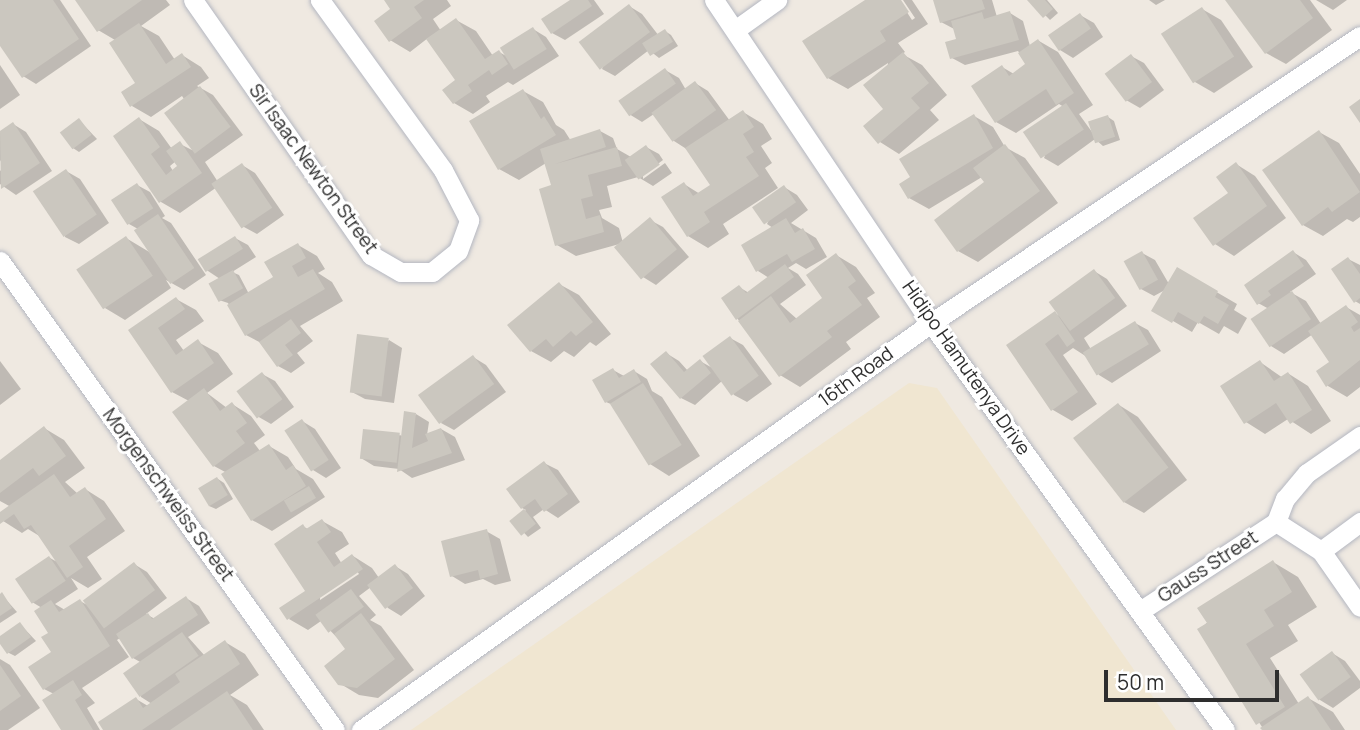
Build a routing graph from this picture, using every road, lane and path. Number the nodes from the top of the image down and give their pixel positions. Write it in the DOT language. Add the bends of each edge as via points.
graph roads {
  1 [pos="193,0"];
  2 [pos="320,0"];
  3 [pos="714,0"];
  4 [pos="777,0"];
  5 [pos="734,30"];
  6 [pos="1360,36"];
  7 [pos="0,261"];
  8 [pos="931,323"];
  9 [pos="1360,436"];
  10 [pos="1276,522"];
  11 [pos="1360,522"];
  12 [pos="1321,551"];
  13 [pos="1360,607"];
  14 [pos="1140,611"];
  15 [pos="335,730"];
  16 [pos="361,730"];
  17 [pos="1225,730"];
  1 -- 2 [label="street, Sir Isaac Newton Street" via="371,255 401,272 432,272 458,251 469,220 443,170"];
  3 -- 5 [label="street, Hidipo Hamutenya Drive"];
  4 -- 5 [label="street"];
  5 -- 8 [label="street, Hidipo Hamutenya Drive"];
  6 -- 8 [label="street, 16th Road"];
  7 -- 15 [label="street, Morgenschweiss Street"];
  8 -- 14 [label="street, Hidipo Hamutenya Drive"];
  8 -- 16 [label="street, 16th Road"];
  9 -- 10 [label="street, Gauss Street" via="1307,473 1285,499"];
  10 -- 12 [label="street, Gauss Street"];
  10 -- 14 [label="street, Gauss Street"];
  11 -- 12 [label="street"];
  12 -- 13 [label="street"];
  14 -- 17 [label="street, Hidipo Hamutenya Drive"];
}
